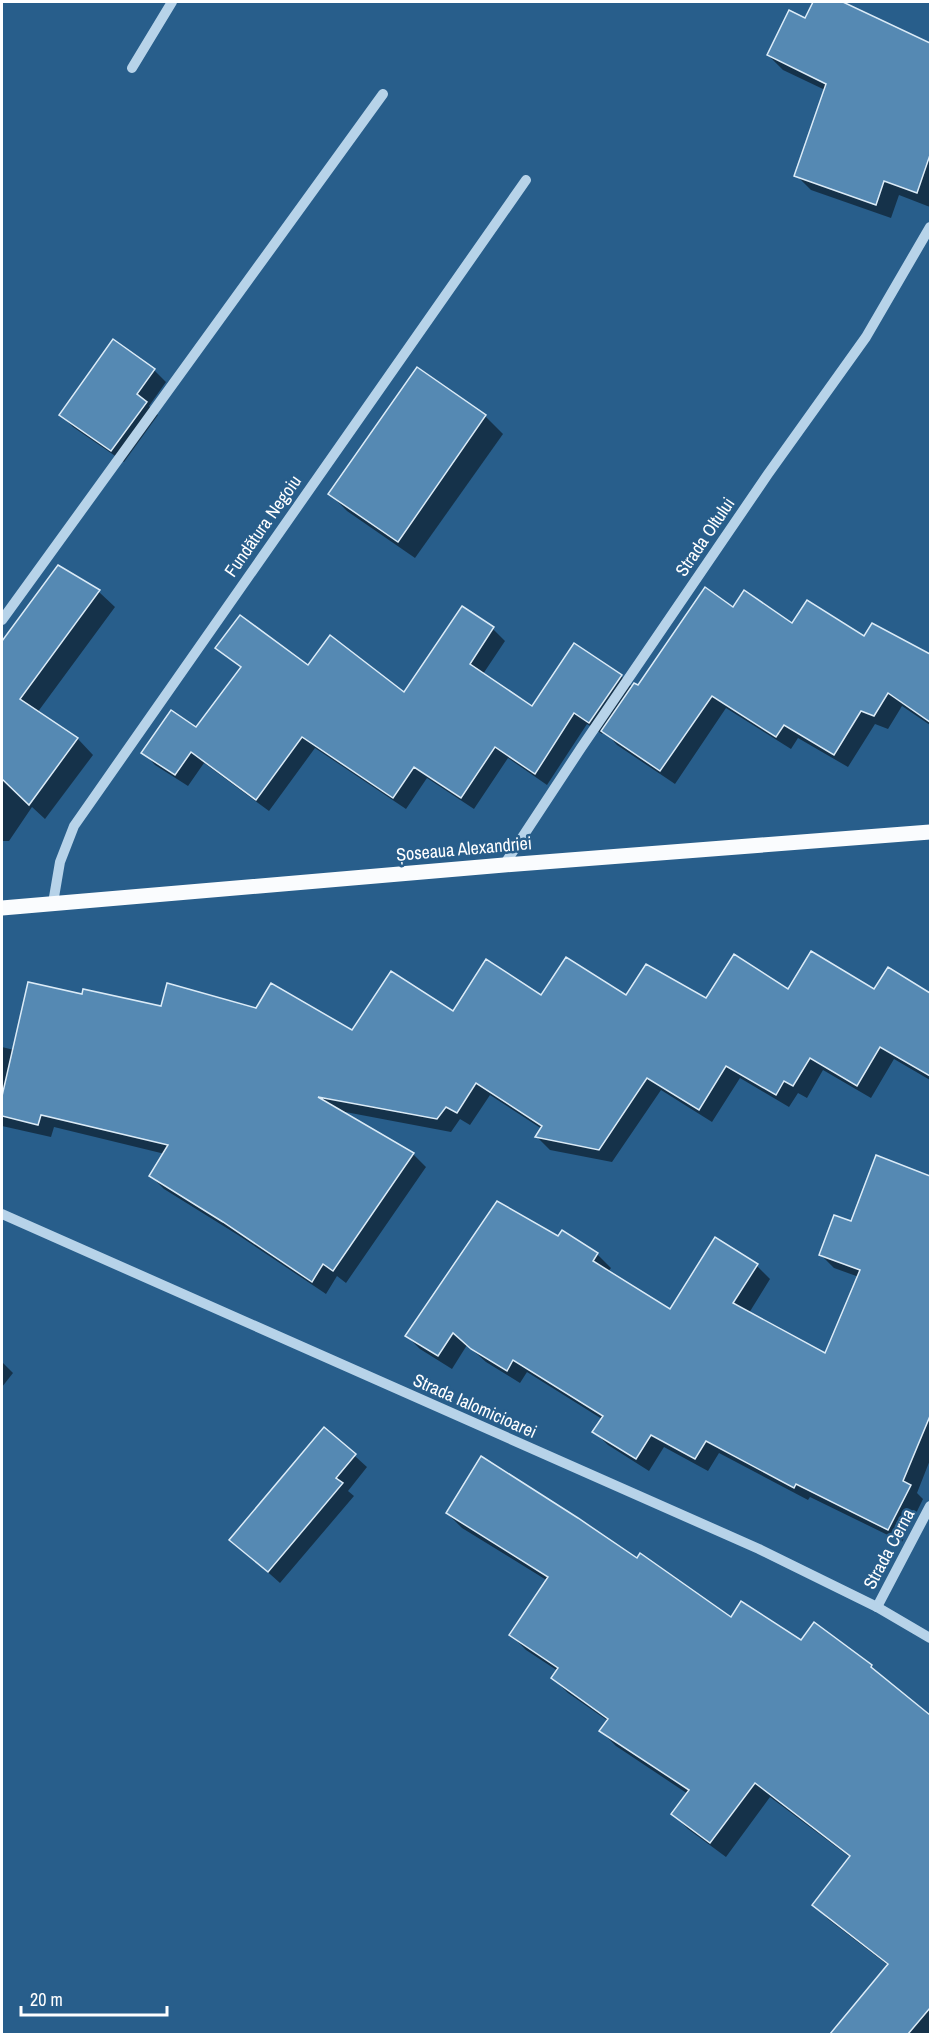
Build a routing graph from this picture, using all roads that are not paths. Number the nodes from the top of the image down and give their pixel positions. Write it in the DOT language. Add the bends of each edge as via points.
graph roads {
  1 [pos="172,2"];
  2 [pos="132,68"];
  3 [pos="383,94"];
  4 [pos="526,180"];
  5 [pos="930,227"];
  6 [pos="2,620"];
  7 [pos="930,832"];
  8 [pos="504,865"];
  9 [pos="53,903"];
  10 [pos="2,908"];
  11 [pos="2,1214"];
  12 [pos="930,1506"];
  13 [pos="877,1607"];
  14 [pos="930,1638"];
  1 -- 2 [label="street"];
  3 -- 6 [label="street"];
  4 -- 9 [label="street, Fundătura Negoiu" via="74,826 60,862"];
  5 -- 8 [label="street, Strada Oltului" via="866,337 754,494"];
  7 -- 8 [label="main road, Șoseaua Alexandriei"];
  8 -- 9 [label="main road, Șoseaua Alexandriei"];
  9 -- 10 [label="main road, Șoseaua Alexandriei"];
  11 -- 13 [label="street, Strada Ialomicioarei" via="759,1549"];
  12 -- 13 [label="street, Strada Cerna"];
  13 -- 14 [label="street, Strada Ialomicioarei"];
}
